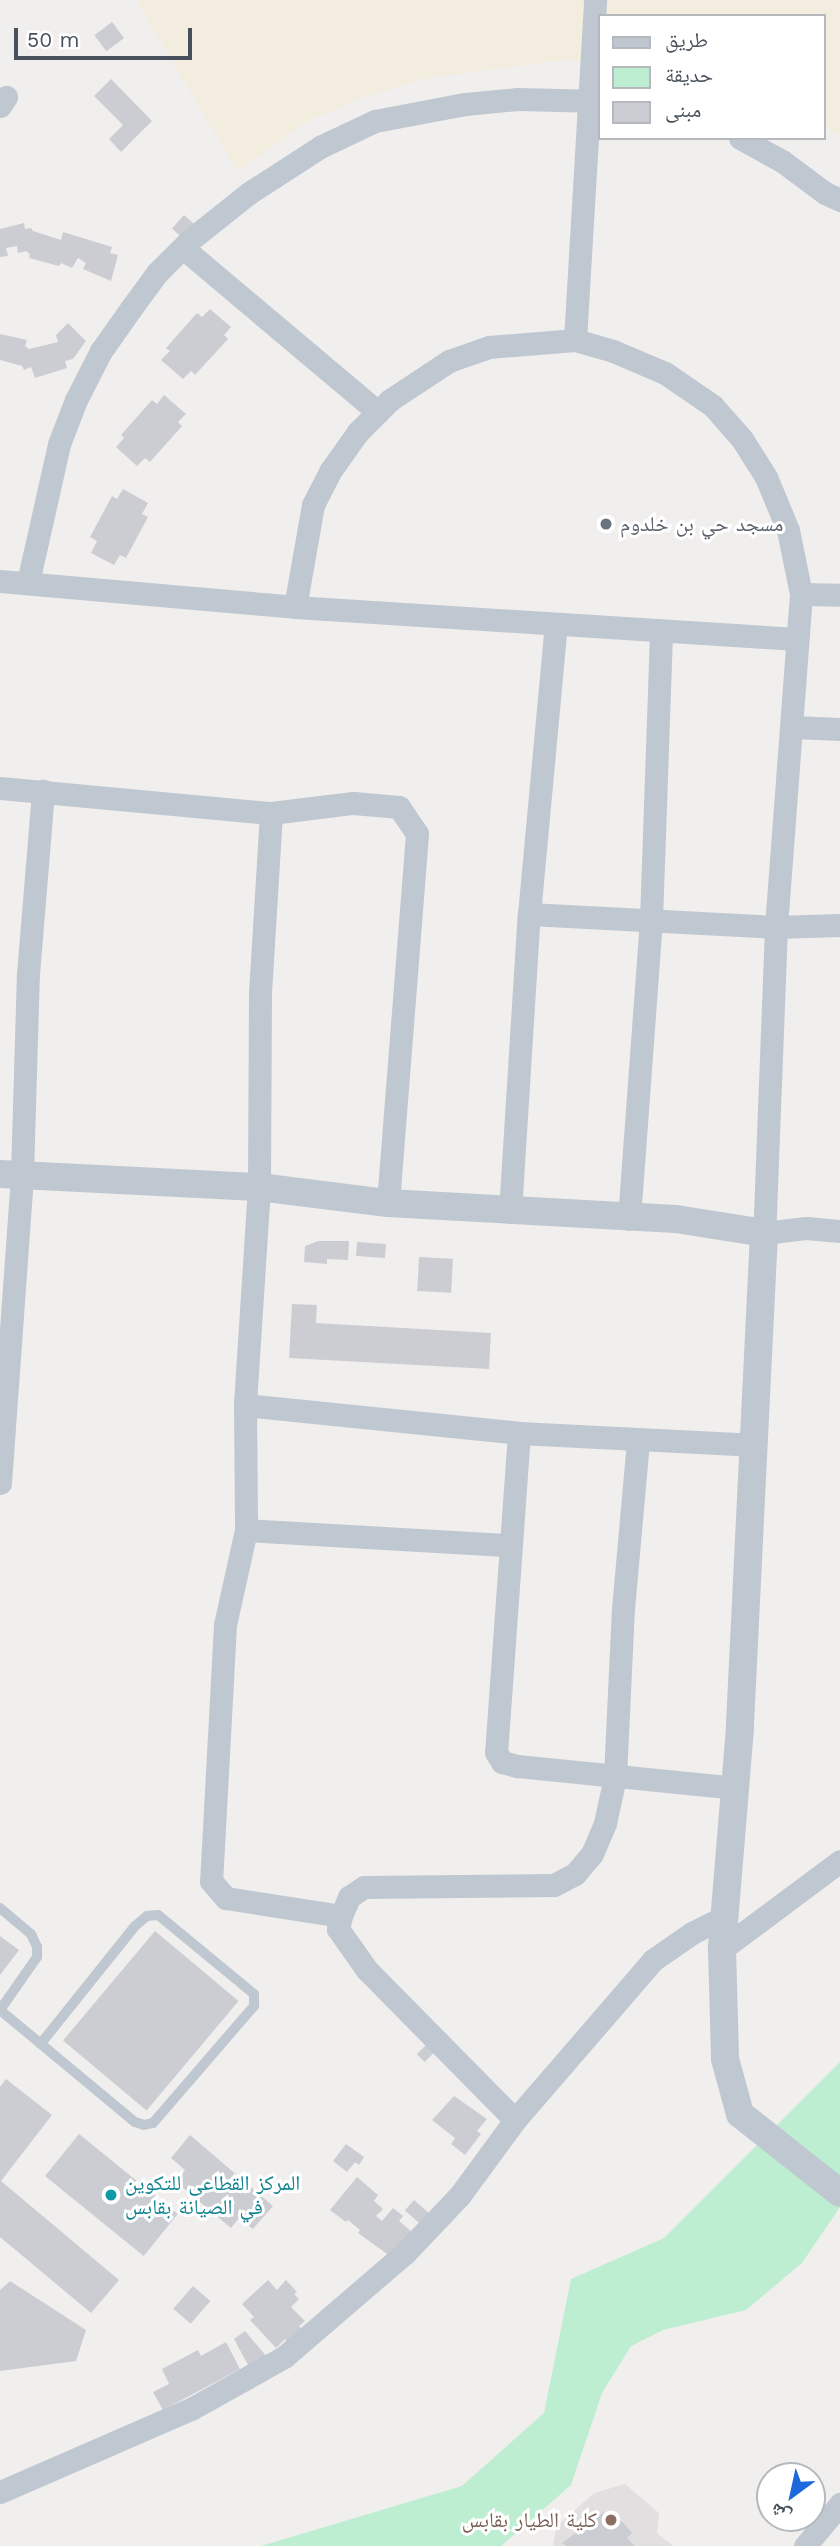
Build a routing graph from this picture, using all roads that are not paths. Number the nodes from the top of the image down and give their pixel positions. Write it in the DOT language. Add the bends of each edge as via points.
graph roads {
  1 [pos="595,0"];
  2 [pos="595,101"];
  3 [pos="744,140"];
  4 [pos="840,200"];
  5 [pos="183,248"];
  6 [pos="575,340"];
  7 [pos="378,412"];
  8 [pos="0,581"];
  9 [pos="28,582"];
  10 [pos="801,594"];
  11 [pos="840,595"];
  12 [pos="295,607"];
  13 [pos="556,624"];
  14 [pos="662,631"];
  15 [pos="796,639"];
  16 [pos="793,727"];
  17 [pos="840,729"];
  18 [pos="0,788"];
  19 [pos="43,791"];
  20 [pos="271,813"];
  21 [pos="529,914"];
  22 [pos="651,920"];
  23 [pos="840,925"];
  24 [pos="776,927"];
  25 [pos="11,1174"];
  26 [pos="259,1187"];
  27 [pos="388,1203"];
  28 [pos="510,1212"];
  29 [pos="629,1219"];
  30 [pos="840,1231"];
  31 [pos="764,1233"];
  32 [pos="245,1405"];
  33 [pos="519,1433"];
  34 [pos="638,1441"];
  35 [pos="752,1445"];
  36 [pos="0,1483"];
  37 [pos="246,1530"];
  38 [pos="510,1545"];
  39 [pos="615,1777"];
  40 [pos="737,1788"];
  41 [pos="840,1861"];
  42 [pos="0,1908"];
  43 [pos="341,1916"];
  44 [pos="724,1917"];
  45 [pos="722,1950"];
  46 [pos="0,2010"];
  47 [pos="42,2042"];
  48 [pos="515,2120"];
  49 [pos="840,2193"];
  50 [pos="0,2492"];
  51 [pos="840,2504"];
  52 [pos="806,2546"];
  1 -- 2 [label="street"];
  2 -- 5 [label="street" via="518,99 375,121 320,147 249,193"];
  2 -- 6 [label="street"];
  3 -- 4 [label="street"];
  5 -- 7 [label="street"];
  5 -- 9 [label="street" via="116,329 76,400 59,444"];
  6 -- 7 [label="street" via="489,347 449,361"];
  6 -- 10 [label="street" via="665,373 713,407 742,439 766,477 788,530"];
  7 -- 12 [label="street" via="331,470 313,505"];
  8 -- 9 [label="street"];
  9 -- 12 [label="street"];
  10 -- 11 [label="street"];
  10 -- 15 [label="street"];
  12 -- 13 [label="street"];
  13 -- 14 [label="street"];
  13 -- 21 [label="street"];
  14 -- 15 [label="street"];
  14 -- 22 [label="street"];
  15 -- 16 [label="street"];
  16 -- 17 [label="street"];
  16 -- 24 [label="street"];
  18 -- 19 [label="street"];
  19 -- 20 [label="street"];
  19 -- 25 [label="street"];
  20 -- 26 [label="street" via="260,993"];
  20 -- 27 [label="street" via="353,803 399,807 416,834"];
  21 -- 22 [label="street"];
  21 -- 28 [label="street"];
  22 -- 24 [label="street"];
  22 -- 29 [label="street"];
  23 -- 24 [label="street"];
  24 -- 31 [label="street"];
  25 -- 26 [label="street"];
  25 -- 36 [label="street"];
  26 -- 27 [label="street"];
  26 -- 32 [label="street"];
  27 -- 28 [label="street"];
  28 -- 29 [label="street"];
  29 -- 31 [label="street" via="676,1219"];
  30 -- 31 [label="street" via="806,1227"];
  31 -- 35 [label="street"];
  32 -- 33 [label="street"];
  32 -- 37 [label="street"];
  33 -- 34 [label="street"];
  33 -- 38 [label="street"];
  34 -- 35 [label="street"];
  34 -- 39 [label="street"];
  35 -- 40 [label="street"];
  37 -- 38 [label="street"];
  37 -- 43 [label="street" via="225,1625 211,1881 226,1898"];
  38 -- 39 [label="street" via="496,1752 502,1762 517,1766"];
  39 -- 40 [label="street"];
  39 -- 43 [label="street" via="605,1823 592,1854 575,1874 554,1885 364,1887 349,1897"];
  40 -- 44 [label="street"];
  41 -- 45 [label="street"];
  42 -- 46 [label="lane" via="31,1934 37,1957"];
  43 -- 48 [label="street" via="338,1929 367,1970"];
  44 -- 45 [label="street"];
  44 -- 48 [label="street" via="653,1960"];
  45 -- 49 [label="street" via="726,2059 740,2114"];
  46 -- 47 [label="lane"];
  47 -- 47 [label="lane" via="135,2122 153,2123 254,2006 254,1994 158,1915 147,1916"];
  48 -- 50 [label="street" via="477,2175 427,2230 284,2357 191,2409"];
  51 -- 52 [label="street"];
}
